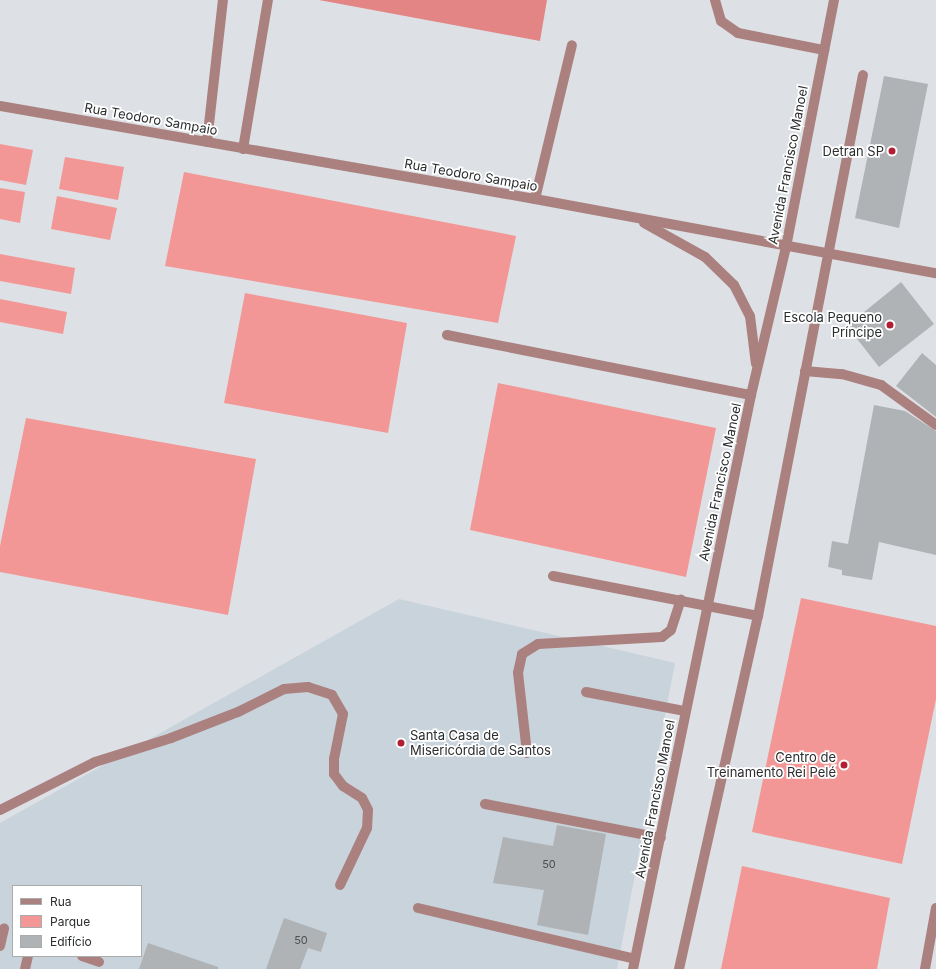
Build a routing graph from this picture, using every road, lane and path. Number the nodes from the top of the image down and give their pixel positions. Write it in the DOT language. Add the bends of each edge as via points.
graph roads {
  1 [pos="223,0"];
  2 [pos="268,0"];
  3 [pos="715,0"];
  4 [pos="834,0"];
  5 [pos="572,45"];
  6 [pos="824,50"];
  7 [pos="863,75"];
  8 [pos="0,106"];
  9 [pos="207,142"];
  10 [pos="243,149"];
  11 [pos="535,199"];
  12 [pos="637,219"];
  13 [pos="786,247"];
  14 [pos="823,252"];
  15 [pos="936,273"];
  16 [pos="447,335"];
  17 [pos="804,372"];
  18 [pos="757,375"];
  19 [pos="751,395"];
  20 [pos="936,425"];
  21 [pos="553,576"];
  22 [pos="681,600"];
  23 [pos="708,605"];
  24 [pos="758,616"];
  25 [pos="586,692"];
  26 [pos="685,711"];
  27 [pos="527,753"];
  28 [pos="485,804"];
  29 [pos="0,810"];
  30 [pos="661,838"];
  31 [pos="340,885"];
  32 [pos="418,908"];
  33 [pos="936,908"];
  34 [pos="6,929"];
  35 [pos="0,946"];
  36 [pos="28,957"];
  37 [pos="85,957"];
  38 [pos="99,962"];
  39 [pos="634,964"];
  40 [pos="25,969"];
  41 [pos="679,969"];
  42 [pos="925,969"];
  1 -- 9 [label="street"];
  2 -- 10 [label="street"];
  3 -- 6 [label="street" via="721,21 738,33"];
  4 -- 6 [label="street, Avenida Francisco Manoel"];
  5 -- 11 [label="street"];
  6 -- 13 [label="street, Avenida Francisco Manoel"];
  7 -- 14 [label="street"];
  8 -- 9 [label="street, Rua Teodoro Sampaio"];
  9 -- 10 [label="street, Rua Teodoro Sampaio"];
  10 -- 11 [label="street, Rua Teodoro Sampaio"];
  11 -- 12 [label="street, Rua Teodoro Sampaio"];
  12 -- 13 [label="street, Rua Teodoro Sampaio"];
  12 -- 18 [label="street" via="705,257 734,285 750,316"];
  13 -- 14 [label="street, Rua Teodoro Sampaio"];
  13 -- 18 [label="street, Avenida Francisco Manoel"];
  14 -- 15 [label="street, Rua Teodoro Sampaio"];
  14 -- 17 [label="street"];
  16 -- 19 [label="street"];
  17 -- 20 [label="street" via="842,374 881,385"];
  17 -- 24 [label="street"];
  18 -- 19 [label="street, Avenida Francisco Manoel"];
  19 -- 23 [label="street, Avenida Francisco Manoel"];
  21 -- 22 [label="street"];
  22 -- 23 [label="street"];
  22 -- 27 [label="street" via="672,630 662,636 538,644 522,654 518,673"];
  23 -- 24 [label="street"];
  23 -- 26 [label="street, Avenida Francisco Manoel"];
  24 -- 41 [label="street"];
  25 -- 26 [label="street"];
  26 -- 30 [label="street, Avenida Francisco Manoel"];
  28 -- 30 [label="street"];
  29 -- 31 [label="street" via="95,762 171,738 238,712 284,689 308,687 332,695 343,714 334,759 334,774 343,786 362,798 368,810 367,828"];
  30 -- 39 [label="street, Avenida Francisco Manoel"];
  32 -- 39 [label="street"];
  33 -- 42 [label="street"];
  34 -- 35 [label="street"];
  36 -- 40 [label="street"];
  37 -- 38 [label="street"];
}
